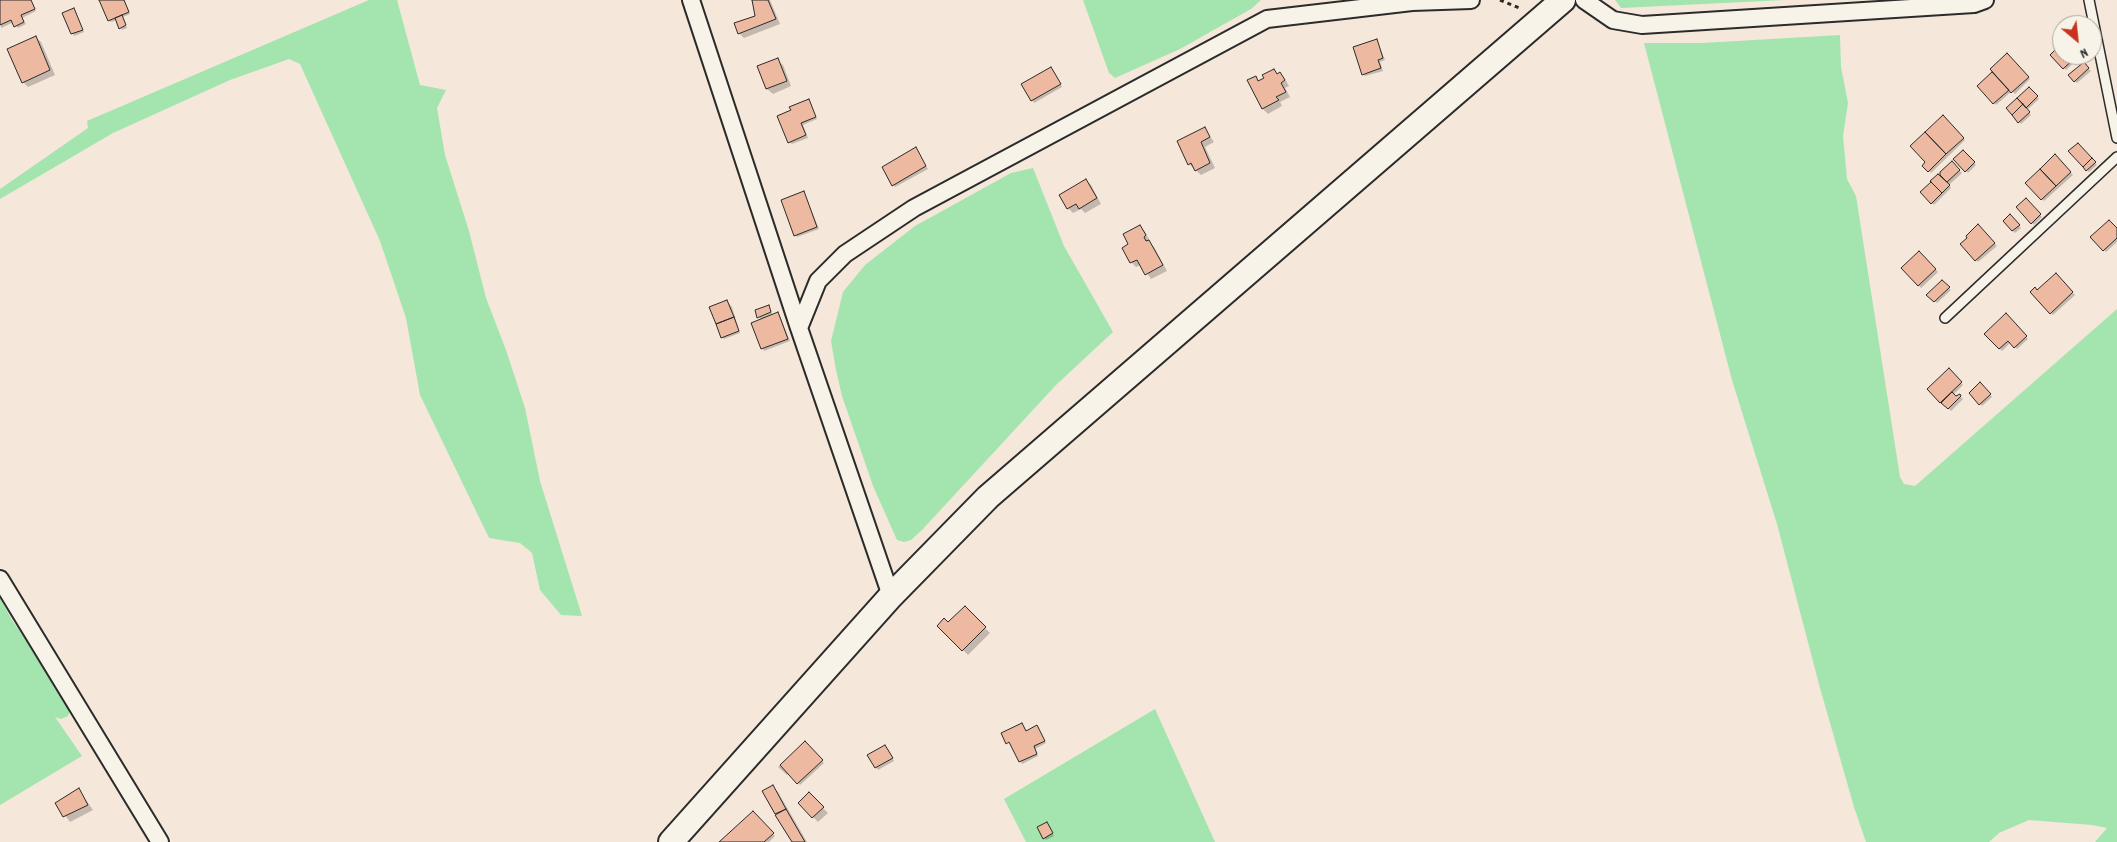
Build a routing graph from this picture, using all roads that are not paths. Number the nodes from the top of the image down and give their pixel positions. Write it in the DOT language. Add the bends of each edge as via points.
graph roads {
  1 [pos="691,0"];
  2 [pos="1471,0"];
  3 [pos="1564,0"];
  4 [pos="1584,0"];
  5 [pos="1985,0"];
  6 [pos="2089,0"];
  7 [pos="2117,138"];
  8 [pos="2117,157"];
  9 [pos="1944,318"];
  10 [pos="799,328"];
  11 [pos="0,579"];
  12 [pos="891,596"];
  13 [pos="160,842"];
  14 [pos="671,842"];
  1 -- 10 [label="street"];
  2 -- 10 [label="street" via="1412,2 1267,19 906,213 845,254 818,281"];
  3 -- 12 [label="street" via="988,497"];
  4 -- 5 [label="street" via="1613,20 1642,25 1974,4"];
  6 -- 7 [label="lane"];
  8 -- 9 [label="lane"];
  10 -- 12 [label="street"];
  11 -- 13 [label="street"];
  12 -- 14 [label="street"];
}
